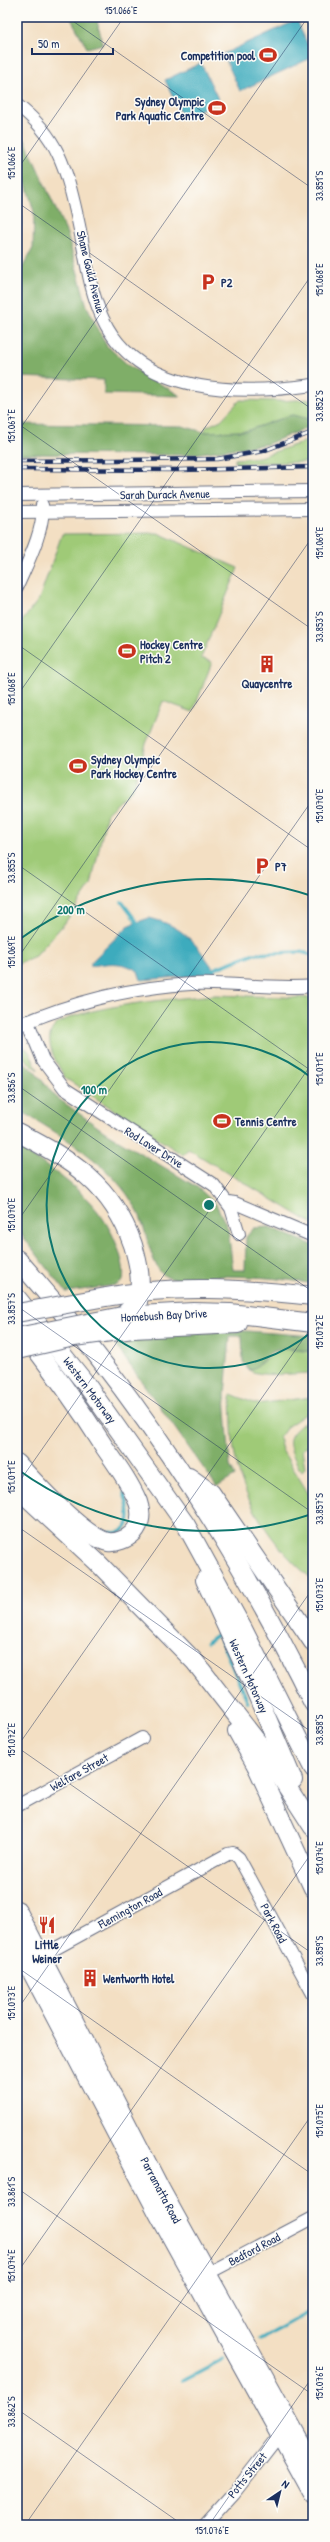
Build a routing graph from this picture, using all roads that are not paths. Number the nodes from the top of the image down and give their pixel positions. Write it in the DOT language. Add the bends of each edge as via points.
graph roads {
  1 [pos="17,105"];
  2 [pos="313,385"];
  3 [pos="313,491"];
  4 [pos="275,492"];
  5 [pos="41,494"];
  6 [pos="17,495"];
  7 [pos="276,509"];
  8 [pos="313,509"];
  9 [pos="43,511"];
  10 [pos="17,512"];
  11 [pos="17,587"];
  12 [pos="313,986"];
  13 [pos="22,1023"];
  14 [pos="17,1132"];
  15 [pos="228,1202"];
  16 [pos="239,1234"];
  17 [pos="313,1236"];
  18 [pos="17,1259"];
  19 [pos="140,1293"];
  20 [pos="313,1296"];
  21 [pos="17,1298"];
  22 [pos="17,1313"];
  23 [pos="127,1323"];
  24 [pos="313,1323"];
  25 [pos="17,1325"];
  26 [pos="313,1327"];
  27 [pos="17,1337"];
  28 [pos="17,1350"];
  29 [pos="17,1463"];
  30 [pos="176,1466"];
  31 [pos="17,1488"];
  32 [pos="186,1525"];
  33 [pos="313,1642"];
  34 [pos="184,1654"];
  35 [pos="313,1703"];
  36 [pos="142,1738"];
  37 [pos="313,1768"];
  38 [pos="17,1806"];
  39 [pos="313,1827"];
  40 [pos="234,1853"];
  41 [pos="313,1888"];
  42 [pos="17,1910"];
  43 [pos="17,1944"];
  44 [pos="28,1959"];
  45 [pos="313,1994"];
  46 [pos="313,2218"];
  47 [pos="200,2277"];
  48 [pos="286,2431"];
  49 [pos="313,2465"];
  50 [pos="313,2494"];
  51 [pos="205,2525"];
  1 -- 2 [label="street, Shane Gould Avenue" via="43,128 67,172 96,301 114,337 128,352 143,365 161,375 199,386 280,390"];
  3 -- 4 [label="street, Sarah Durack Avenue"];
  4 -- 5 [label="street, Sarah Durack Avenue"];
  4 -- 7 [label="street"];
  5 -- 6 [label="street, Sarah Durack Avenue"];
  5 -- 9 [label="street"];
  7 -- 8 [label="street, Sarah Durack Avenue"];
  7 -- 9 [label="street, Sarah Durack Avenue"];
  9 -- 10 [label="street, Sarah Durack Avenue"];
  9 -- 11 [label="street" via="35,541"];
  12 -- 13 [label="street" via="190,984 131,992 86,1002"];
  13 -- 15 [label="street, Rod Laver Drive" via="43,1060 64,1089 208,1180"];
  14 -- 19 [label="highway" via="75,1164 98,1184 110,1199 125,1226 137,1258 141,1277"];
  15 -- 16 [label="street"];
  15 -- 17 [label="street"];
  18 -- 30 [label="highway, Western Motorway" via="89,1343"];
  19 -- 20 [label="highway, Homebush Bay Drive" via="225,1290"];
  19 -- 22 [label="highway, Homebush Bay Drive, bridge"];
  19 -- 23 [label="highway"];
  21 -- 32 [label="highway, Western Motorway" via="86,1384"];
  23 -- 24 [label="highway, Homebush Bay Drive" via="193,1312 230,1313"];
  23 -- 26 [label="highway"];
  23 -- 27 [label="highway, Homebush Bay Drive, bridge"];
  23 -- 28 [label="highway, bridge"];
  25 -- 29 [label="highway" via="80,1408 122,1474 138,1503 141,1517 139,1523 132,1533 122,1540 102,1540 84,1528"];
  30 -- 33 [label="highway, Western Motorway" via="211,1493"];
  30 -- 35 [label="highway, Western Motorway" via="222,1534 265,1606"];
  31 -- 34 [label="highway" via="97,1562"];
  32 -- 37 [label="highway, Western Motorway" via="243,1629"];
  32 -- 39 [label="highway, Western Motorway" via="209,1591 250,1678"];
  34 -- 39 [label="highway" via="195,1662 262,1748"];
  34 -- 41 [label="highway" via="190,1667 233,1724 257,1767"];
  36 -- 38 [label="street, Welfare Street"];
  40 -- 44 [label="street, Flemington Road"];
  40 -- 45 [label="street, Park Road"];
  42 -- 44 [label="highway, Parramatta Road"];
  43 -- 44 [label="highway, Parramatta Road"];
  44 -- 47 [label="highway, Parramatta Road"];
  46 -- 47 [label="street, Bedford Road"];
  47 -- 48 [label="highway, Parramatta Road"];
  48 -- 49 [label="highway, Parramatta Road"];
  48 -- 50 [label="highway, Parramatta Road"];
  48 -- 51 [label="street, Potts Street"];
}
